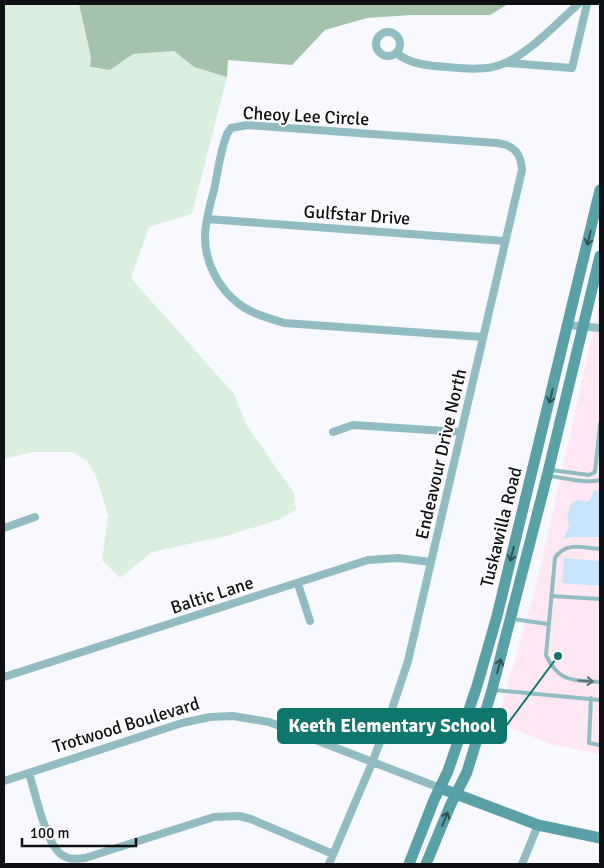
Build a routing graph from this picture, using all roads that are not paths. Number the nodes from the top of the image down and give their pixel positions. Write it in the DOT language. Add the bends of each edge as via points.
graph roads {
  1 [pos="578,4"];
  2 [pos="587,4"];
  3 [pos="396,53"];
  4 [pos="505,63"];
  5 [pos="516,150"];
  6 [pos="600,190"];
  7 [pos="207,219"];
  8 [pos="505,241"];
  9 [pos="600,256"];
  10 [pos="568,325"];
  11 [pos="584,327"];
  12 [pos="600,328"];
  13 [pos="483,337"];
  14 [pos="600,424"];
  15 [pos="333,432"];
  16 [pos="461,432"];
  17 [pos="548,473"];
  18 [pos="600,480"];
  19 [pos="35,517"];
  20 [pos="4,528"];
  21 [pos="600,549"];
  22 [pos="431,562"];
  23 [pos="298,584"];
  24 [pos="551,596"];
  25 [pos="600,599"];
  26 [pos="497,616"];
  27 [pos="511,618"];
  28 [pos="310,622"];
  29 [pos="548,624"];
  30 [pos="4,678"];
  31 [pos="600,682"];
  32 [pos="477,686"];
  33 [pos="492,690"];
  34 [pos="591,698"];
  35 [pos="600,700"];
  36 [pos="600,745"];
  37 [pos="372,762"];
  38 [pos="29,773"];
  39 [pos="4,781"];
  40 [pos="440,788"];
  41 [pos="456,795"];
  42 [pos="538,825"];
  43 [pos="600,838"];
  44 [pos="333,854"];
  45 [pos="329,864"];
  46 [pos="409,864"];
  47 [pos="426,864"];
  48 [pos="522,864"];
  1 -- 4 [label="street"];
  2 -- 4 [label="street" via="572,68"];
  3 -- 4 [label="street" via="407,60 432,66 480,68"];
  5 -- 7 [label="street, Cheoy Lee Circle" via="508,144 498,143 239,126 231,128 224,141"];
  5 -- 8 [label="street, Endeavour Drive North" via="522,170"];
  6 -- 10 [label="main road, Tuskawilla Road, one-way"];
  7 -- 8 [label="street, Gulfstar Drive"];
  7 -- 13 [label="street, Cheoy Lee Circle" via="206,251 211,268 238,304 257,314 284,323"];
  8 -- 13 [label="street, Endeavour Drive North"];
  9 -- 11 [label="main road, Tuskawilla Road"];
  10 -- 11 [label="street"];
  10 -- 26 [label="main road, Tuskawilla Road, one-way"];
  11 -- 12 [label="street"];
  11 -- 17 [label="main road, Tuskawilla Road"];
  13 -- 16 [label="street, Endeavour Drive North"];
  14 -- 17 [label="lane" via="595,472 589,475"];
  15 -- 16 [label="street" via="353,425"];
  16 -- 22 [label="street, Endeavour Drive North"];
  17 -- 18 [label="lane" via="575,480"];
  17 -- 27 [label="main road, Tuskawilla Road"];
  19 -- 20 [label="street"];
  21 -- 24 [label="lane" via="566,547 559,551 555,558"];
  22 -- 23 [label="street, Baltic Lane" via="398,558 368,560"];
  22 -- 37 [label="street, Endeavour Drive North" via="408,661"];
  23 -- 28 [label="street"];
  23 -- 30 [label="street, Baltic Lane"];
  24 -- 25 [label="lane"];
  24 -- 29 [label="lane"];
  26 -- 27 [label="main road"];
  26 -- 32 [label="main road, Tuskawilla Road"];
  27 -- 29 [label="lane"];
  33 -- 27 [label="main road, Tuskawilla Road, one-way"];
  29 -- 31 [label="lane, one-way" via="546,655 552,668 568,680"];
  32 -- 33 [label="main road"];
  32 -- 40 [label="main road, Tuskawilla Road"];
  33 -- 34 [label="lane"];
  33 -- 41 [label="main road, Tuskawilla Road" via="467,772"];
  34 -- 35 [label="lane"];
  34 -- 36 [label="lane" via="589,743"];
  37 -- 38 [label="street, Trotwood Boulevard" via="269,722 233,716 182,723"];
  37 -- 40 [label="street, Trotwood Boulevard"];
  37 -- 44 [label="street, Endeavour Drive North"];
  38 -- 39 [label="street, Trotwood Boulevard"];
  38 -- 44 [label="street" via="49,839 63,856 74,859 228,815 251,819"];
  40 -- 41 [label="main road, Trotwood Boulevard"];
  40 -- 46 [label="main road, Tuskawilla Road"];
  41 -- 42 [label="main road, Trotwood Boulevard"];
  47 -- 41 [label="main road, Tuskawilla Road, one-way"];
  42 -- 43 [label="main road, Trotwood Boulevard"];
  42 -- 48 [label="street"];
  44 -- 45 [label="street, Endeavour Drive North"];
}
